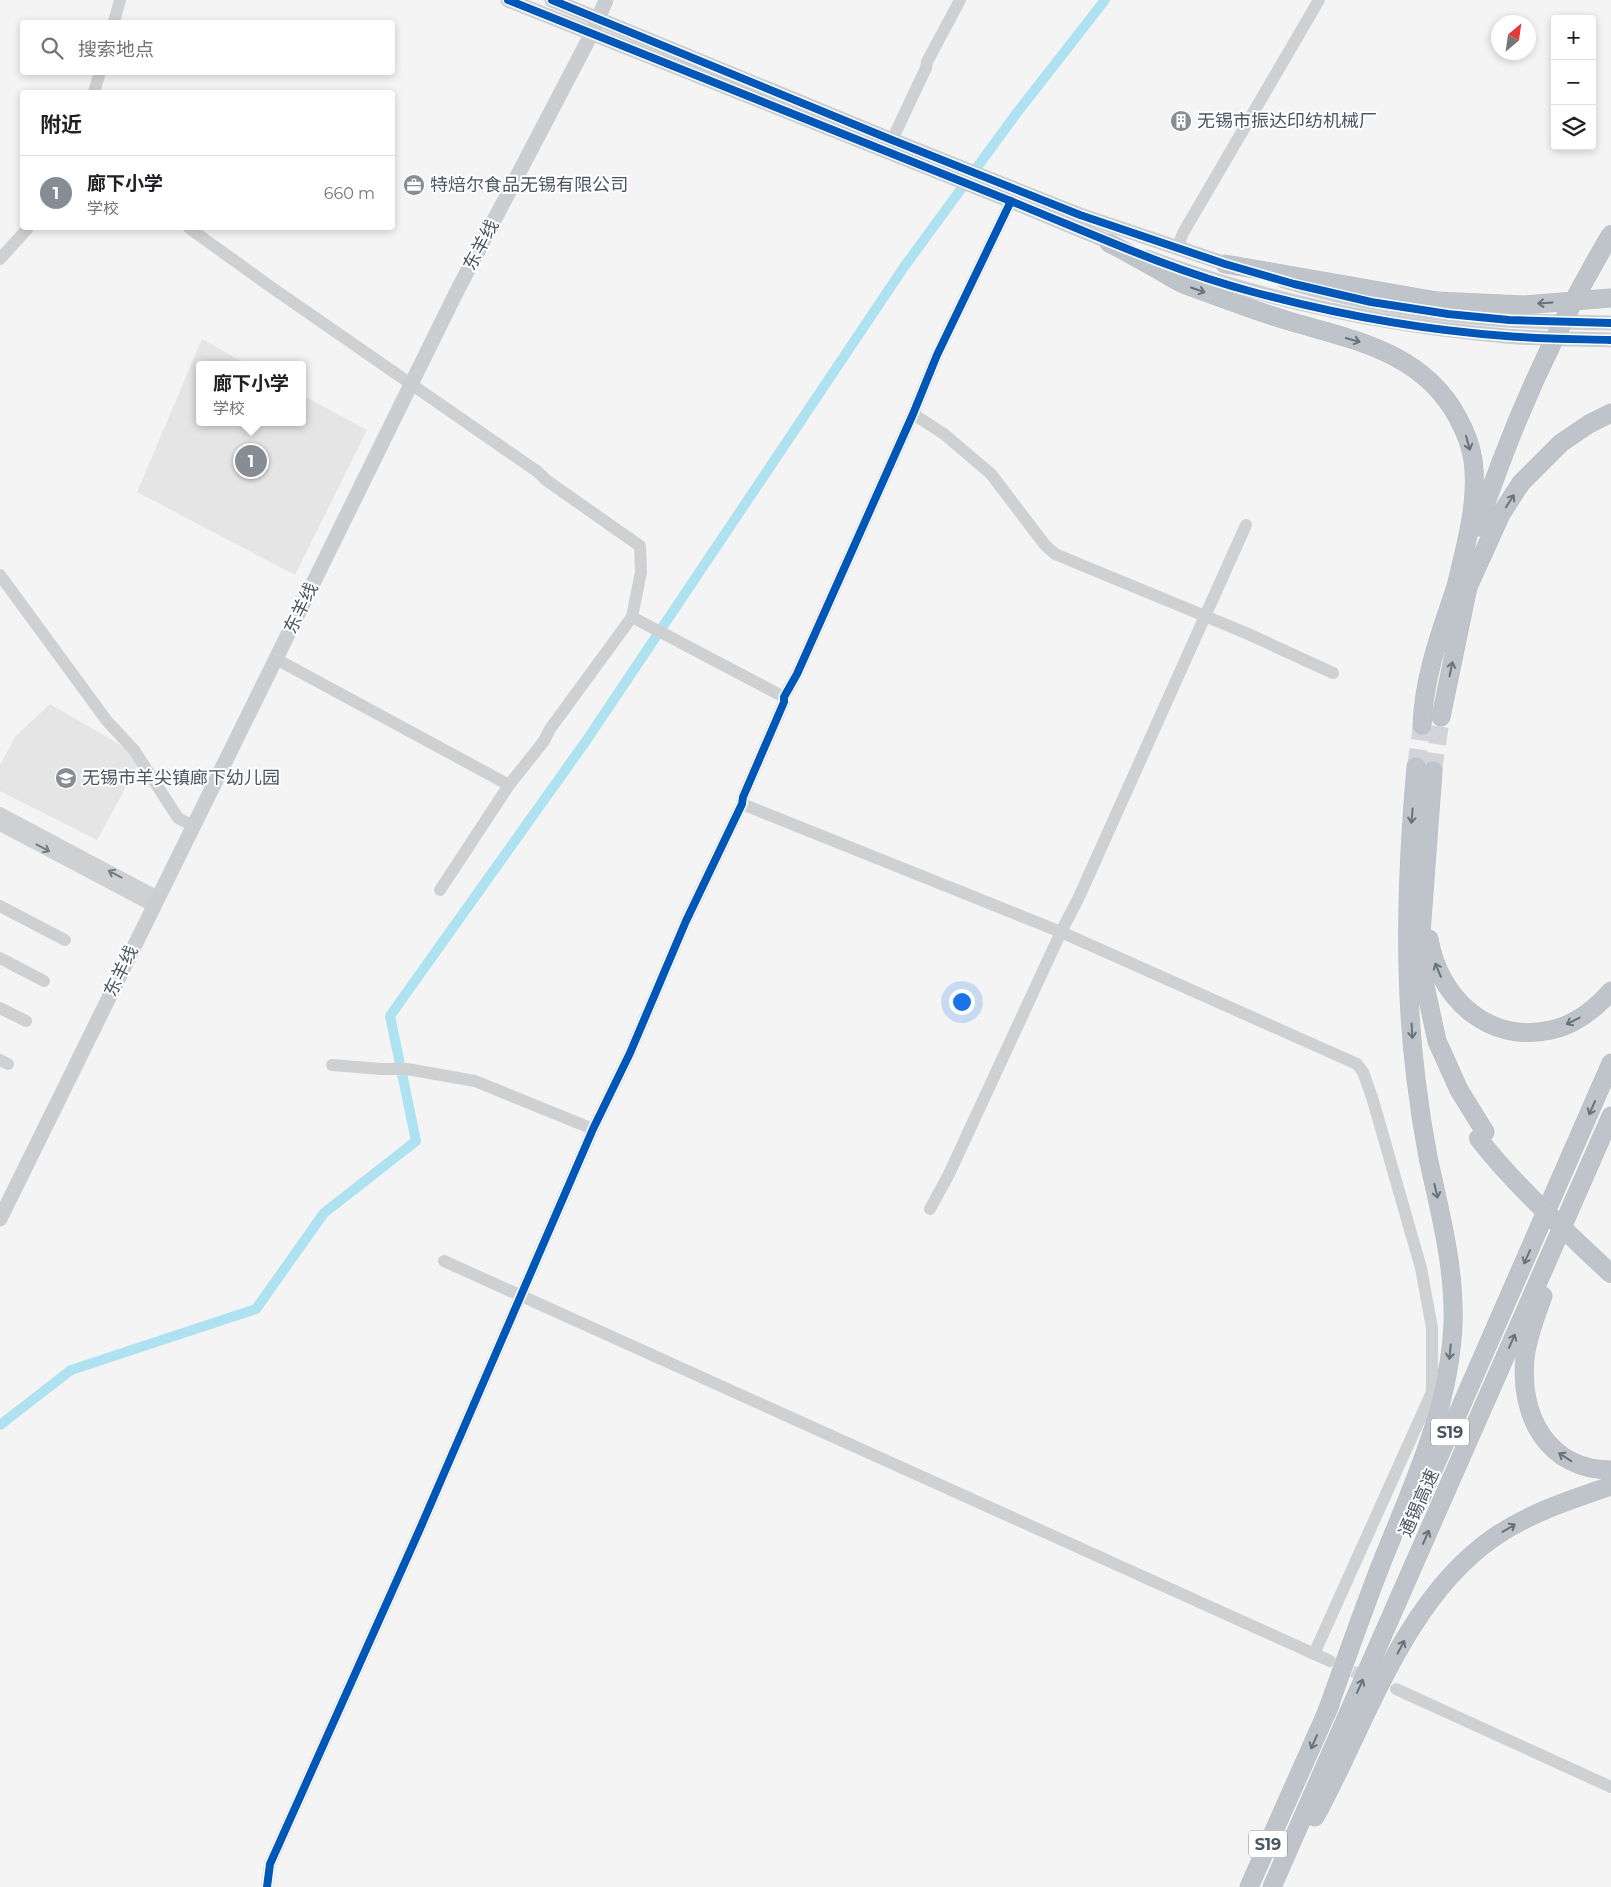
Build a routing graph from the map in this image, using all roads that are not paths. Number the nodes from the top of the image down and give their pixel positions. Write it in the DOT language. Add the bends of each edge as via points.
graph roads {
  1 [pos="120,0"];
  2 [pos="508,0"];
  3 [pos="552,0"];
  4 [pos="606,0"];
  5 [pos="960,0"];
  6 [pos="1319,0"];
  7 [pos="598,18"];
  8 [pos="115,20"];
  9 [pos="592,33"];
  10 [pos="99,75"];
  11 [pos="95,90"];
  12 [pos="892,140"];
  13 [pos="954,171"];
  14 [pos="978,181"];
  15 [pos="1011,201"];
  16 [pos="26,230"];
  17 [pos="192,230"];
  18 [pos="1611,234"];
  19 [pos="1109,243"];
  20 [pos="1177,249"];
  21 [pos="1611,250"];
  22 [pos="0,260"];
  23 [pos="1225,264"];
  24 [pos="1611,298"];
  25 [pos="1611,323"];
  26 [pos="1611,340"];
  27 [pos="411,383"];
  28 [pos="1611,413"];
  29 [pos="913,414"];
  30 [pos="1504,463"];
  31 [pos="1246,525"];
  32 [pos="0,574"];
  33 [pos="1462,587"];
  34 [pos="1204,616"];
  35 [pos="637,619"];
  36 [pos="276,659"];
  37 [pos="1334,673"];
  38 [pos="784,697"];
  39 [pos="1440,717"];
  40 [pos="1422,725"];
  41 [pos="1424,769"];
  42 [pos="510,785"];
  43 [pos="742,804"];
  44 [pos="0,813"];
  45 [pos="0,825"];
  46 [pos="193,826"];
  47 [pos="440,890"];
  48 [pos="1416,899"];
  49 [pos="156,901"];
  50 [pos="1,910"];
  51 [pos="1061,932"];
  52 [pos="65,940"];
  53 [pos="0,958"];
  54 [pos="44,981"];
  55 [pos="1611,991"];
  56 [pos="0,1008"];
  57 [pos="26,1021"];
  58 [pos="1611,1063"];
  59 [pos="332,1065"];
  60 [pos="1611,1116"];
  61 [pos="1611,1126"];
  62 [pos="593,1129"];
  63 [pos="1482,1135"];
  64 [pos="930,1209"];
  65 [pos="0,1219"];
  66 [pos="444,1261"];
  67 [pos="1611,1261"];
  68 [pos="1611,1274"];
  69 [pos="521,1296"];
  70 [pos="1611,1470"];
  71 [pos="1611,1486"];
  72 [pos="1314,1654"];
  73 [pos="1330,1661"];
  74 [pos="1396,1689"];
  75 [pos="1326,1714"];
  76 [pos="1611,1787"];
  77 [pos="1311,1813"];
  78 [pos="267,1887"];
  79 [pos="1249,1887"];
  80 [pos="1274,1887"];
  1 -- 8 [label="street"];
  2 -- 9 [label="main road"];
  3 -- 7 [label="main road"];
  4 -- 7 [label="main road, 东羊线"];
  5 -- 12 [label="street" via="927,62"];
  6 -- 20 [label="street" via="1183,233"];
  7 -- 9 [label="main road, 东羊线"];
  7 -- 12 [label="main road"];
  9 -- 13 [label="main road"];
  9 -- 27 [label="main road, 东羊线"];
  10 -- 11 [label="street"];
  12 -- 13 [label="main road"];
  13 -- 14 [label="main road"];
  14 -- 15 [label="main road"];
  14 -- 20 [label="main road"];
  15 -- 19 [label="main road"];
  15 -- 29 [label="street" via="937,354"];
  16 -- 22 [label="street"];
  17 -- 27 [label="street"];
  18 -- 30 [label="highway, bridge" via="1538,370"];
  19 -- 26 [label="main road" via="1250,291 1386,322 1508,337"];
  19 -- 33 [label="highway, one-way" via="1186,285 1366,343 1415,368 1436,387 1452,407 1465,432 1473,460 1475,487"];
  20 -- 23 [label="main road"];
  21 -- 30 [label="highway" via="1546,372"];
  24 -- 23 [label="highway, one-way" via="1523,305 1437,301"];
  23 -- 25 [label="main road" via="1371,302 1448,314 1509,320"];
  27 -- 35 [label="street" via="640,546"];
  27 -- 36 [label="main road, 东羊线"];
  33 -- 28 [label="highway, one-way" via="1501,514 1522,483 1560,443"];
  29 -- 34 [label="street" via="944,434 990,474 1055,554"];
  29 -- 38 [label="street"];
  30 -- 33 [label="highway"];
  31 -- 34 [label="street"];
  32 -- 46 [label="street" via="107,721 134,750 178,818"];
  39 -- 33 [label="highway, one-way"];
  33 -- 40 [label="highway" via="1431,661"];
  34 -- 37 [label="street"];
  34 -- 51 [label="street"];
  35 -- 38 [label="street"];
  35 -- 42 [label="street"];
  36 -- 42 [label="street"];
  36 -- 46 [label="main road, 东羊线"];
  38 -- 43 [label="street"];
  41 -- 48 [label="highway" via="1410,840"];
  42 -- 47 [label="street"];
  43 -- 51 [label="street"];
  43 -- 62 [label="street"];
  49 -- 44 [label="street, one-way"];
  45 -- 49 [label="street, one-way"];
  46 -- 49 [label="main road, 东羊线"];
  55 -- 48 [label="highway, one-way" via="1583,1016 1552,1030 1519,1032 1485,1021 1467,1010 1444,984"];
  48 -- 63 [label="highway" via="1425,986 1437,1041"];
  48 -- 75 [label="highway, one-way" via="1408,970 1416,1080 1450,1265 1452,1334 1446,1386 1423,1462"];
  49 -- 65 [label="main road, 东羊线"];
  50 -- 52 [label="street"];
  51 -- 64 [label="street"];
  51 -- 72 [label="street" via="1357,1064 1372,1097 1421,1268 1432,1328 1432,1392"];
  53 -- 54 [label="street"];
  56 -- 57 [label="street"];
  58 -- 75 [label="highway, 通锡高速 / S19, one-way"];
  59 -- 62 [label="street" via="407,1069 474,1081"];
  77 -- 60 [label="highway, 通锡高速 / S19, one-way"];
  70 -- 61 [label="highway, one-way" via="1582,1467 1554,1450 1540,1434 1532,1416 1524,1377 1525,1358 1540,1304"];
  62 -- 69 [label="street"];
  63 -- 67 [label="highway"];
  63 -- 68 [label="highway, bridge" via="1493,1157"];
  66 -- 69 [label="street"];
  69 -- 72 [label="street"];
  69 -- 78 [label="street" via="270,1864"];
  77 -- 71 [label="highway, one-way" via="1406,1638 1436,1592 1456,1569 1493,1538 1525,1519"];
  72 -- 73 [label="street"];
  74 -- 76 [label="street"];
  75 -- 79 [label="highway, 通锡高速 / S19, one-way"];
  77 -- 80 [label="highway, 通锡高速 / S19"];
}
